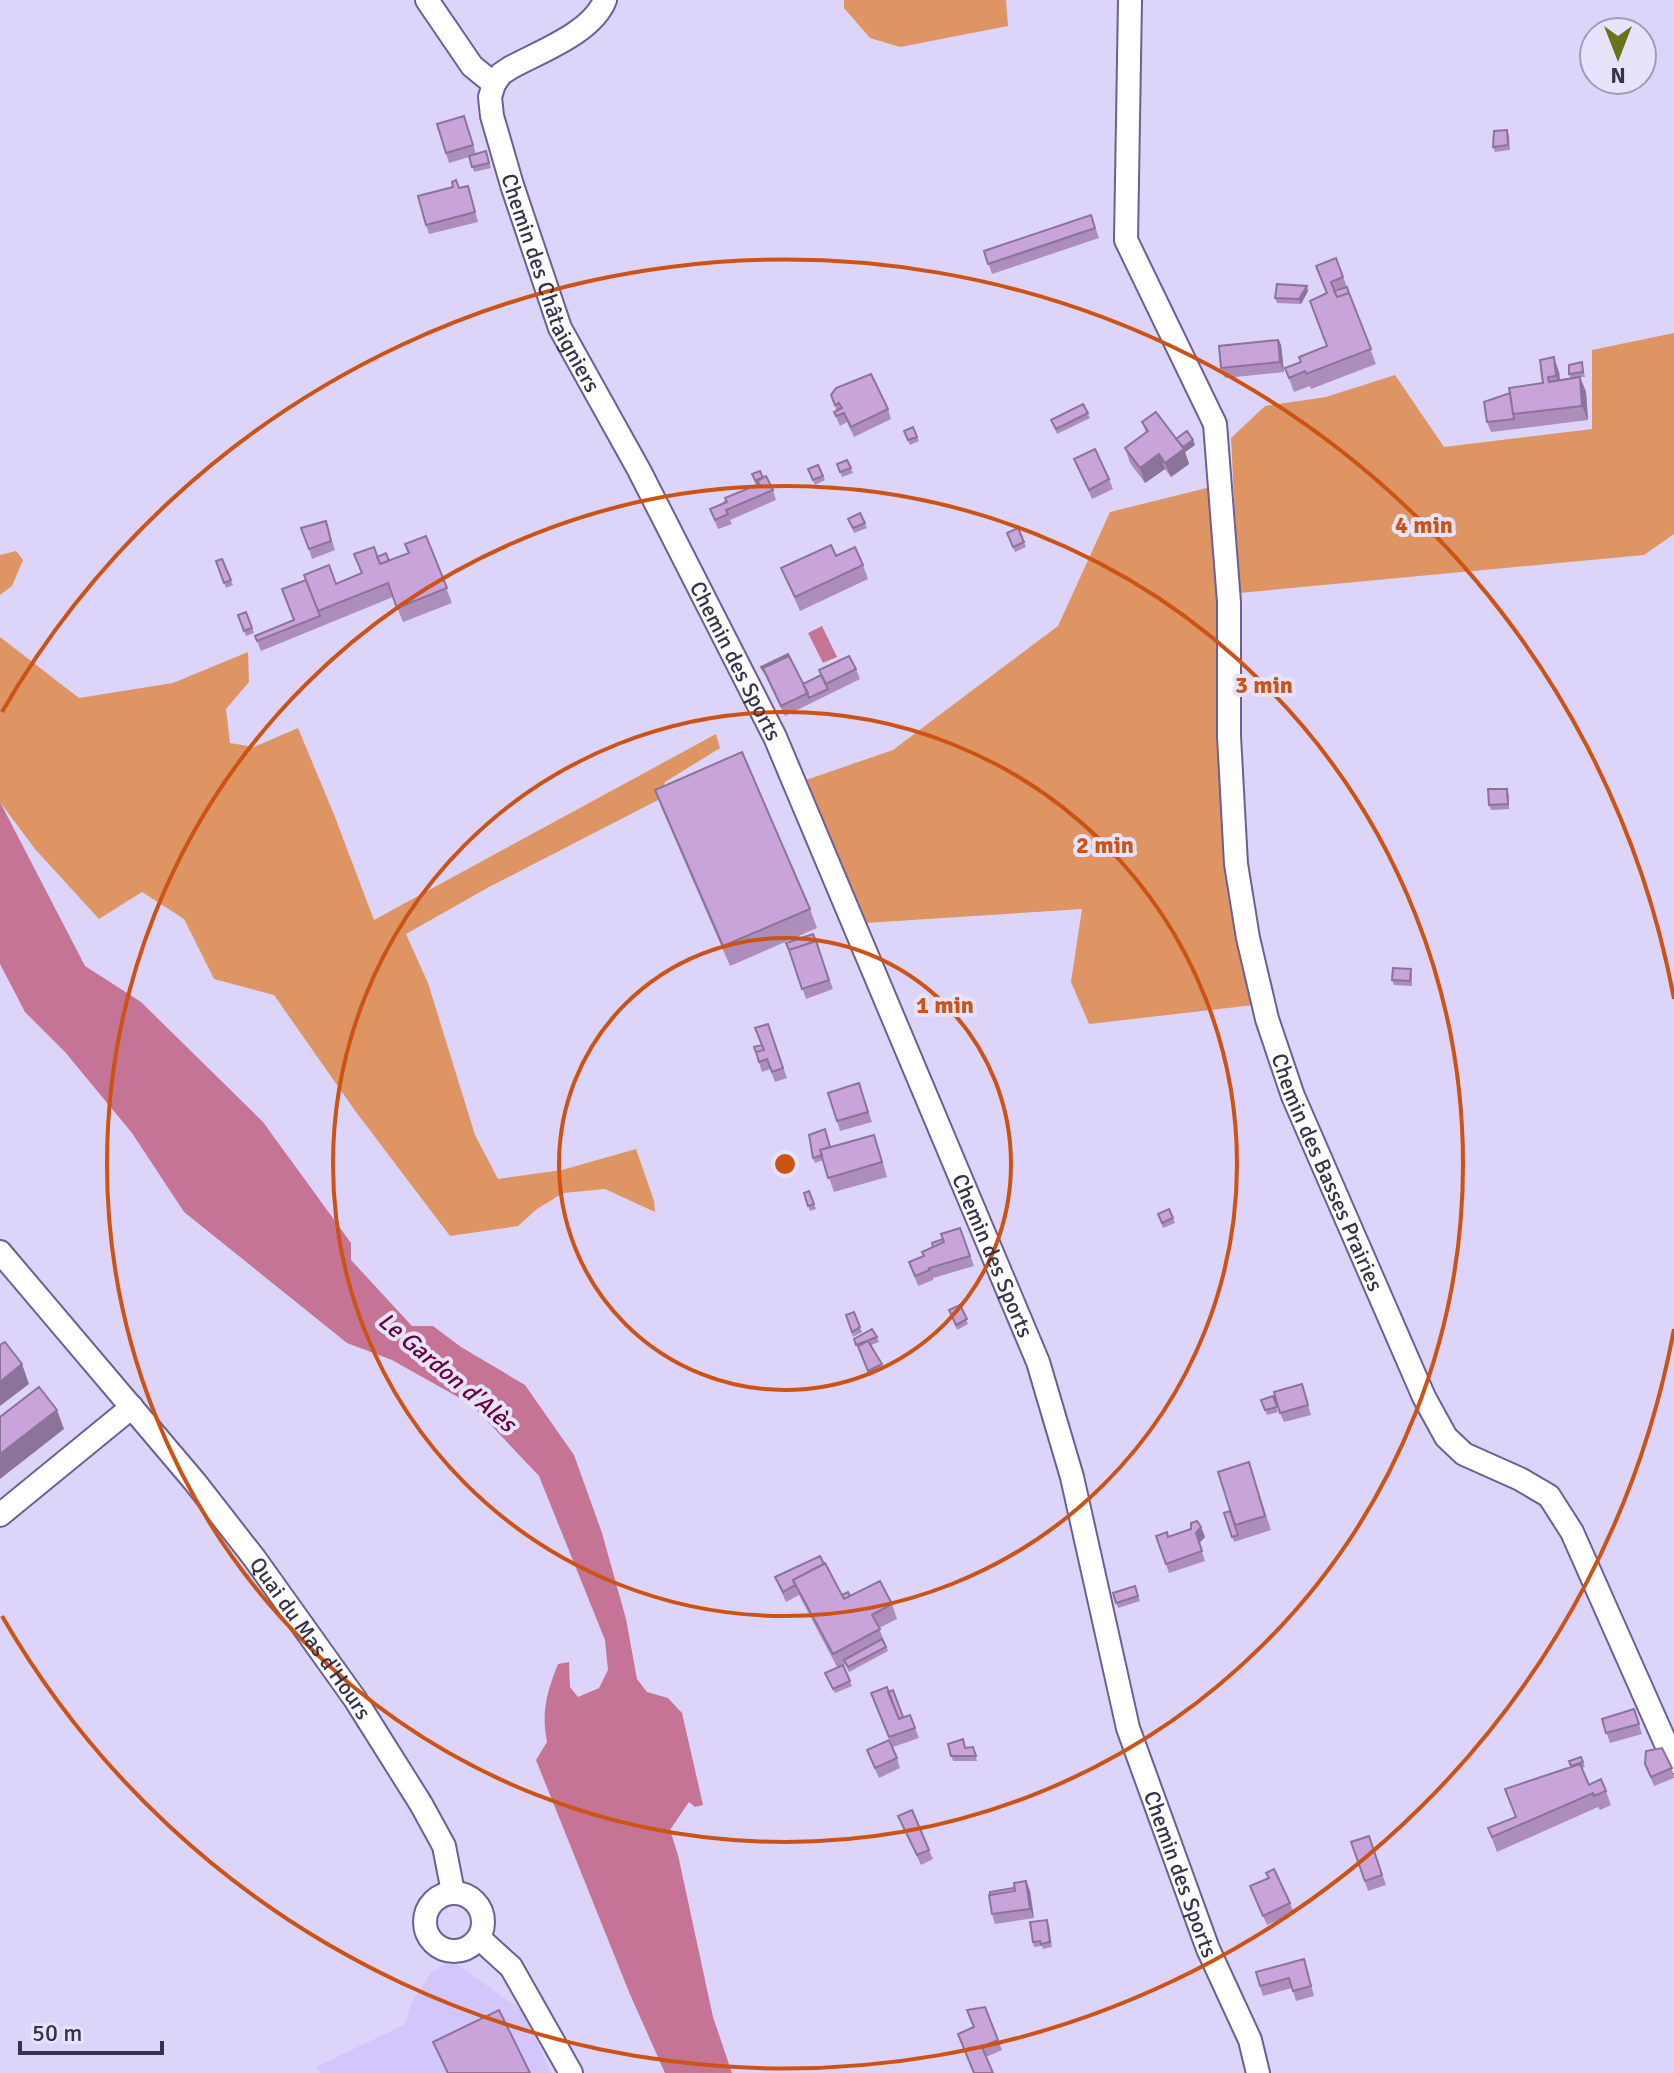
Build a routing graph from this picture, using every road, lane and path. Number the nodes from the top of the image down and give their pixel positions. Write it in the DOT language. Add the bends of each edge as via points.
graph roads {
  1 [pos="427,0"];
  2 [pos="605,0"];
  3 [pos="1130,0"];
  4 [pos="494,84"];
  5 [pos="639,470"];
  6 [pos="0,1252"];
  7 [pos="132,1407"];
  8 [pos="0,1515"];
  9 [pos="1674,1762"];
  10 [pos="453,1892"];
  11 [pos="479,1938"];
  12 [pos="571,2073"];
  13 [pos="1258,2073"];
  1 -- 4 [label="street" via="472,66"];
  2 -- 4 [label="street" via="590,23 510,68"];
  3 -- 9 [label="street, Chemin des Basses Prairies" via="1126,240 1215,424 1229,602 1236,864 1267,1019 1293,1096 1424,1397 1446,1437 1464,1454 1549,1496 1572,1532"];
  4 -- 5 [label="street, Chemin des Châtaigniers" via="492,116 560,328"];
  5 -- 13 [label="street, Chemin des Sports" via="775,737 1038,1362 1072,1477 1128,1728 1208,1949 1250,2040"];
  6 -- 7 [label="street, Quai du Mas d'Hours"];
  7 -- 8 [label="street"];
  7 -- 10 [label="street, Quai du Mas d'Hours" via="255,1559 355,1699 444,1846"];
  10 -- 11 [label="street" via="477,1904 484,1921"];
  10 -- 11 [label="street" via="436,1899 426,1914 431,1940 446,1950 464,1949"];
  11 -- 12 [label="street" via="511,1967"];
}
